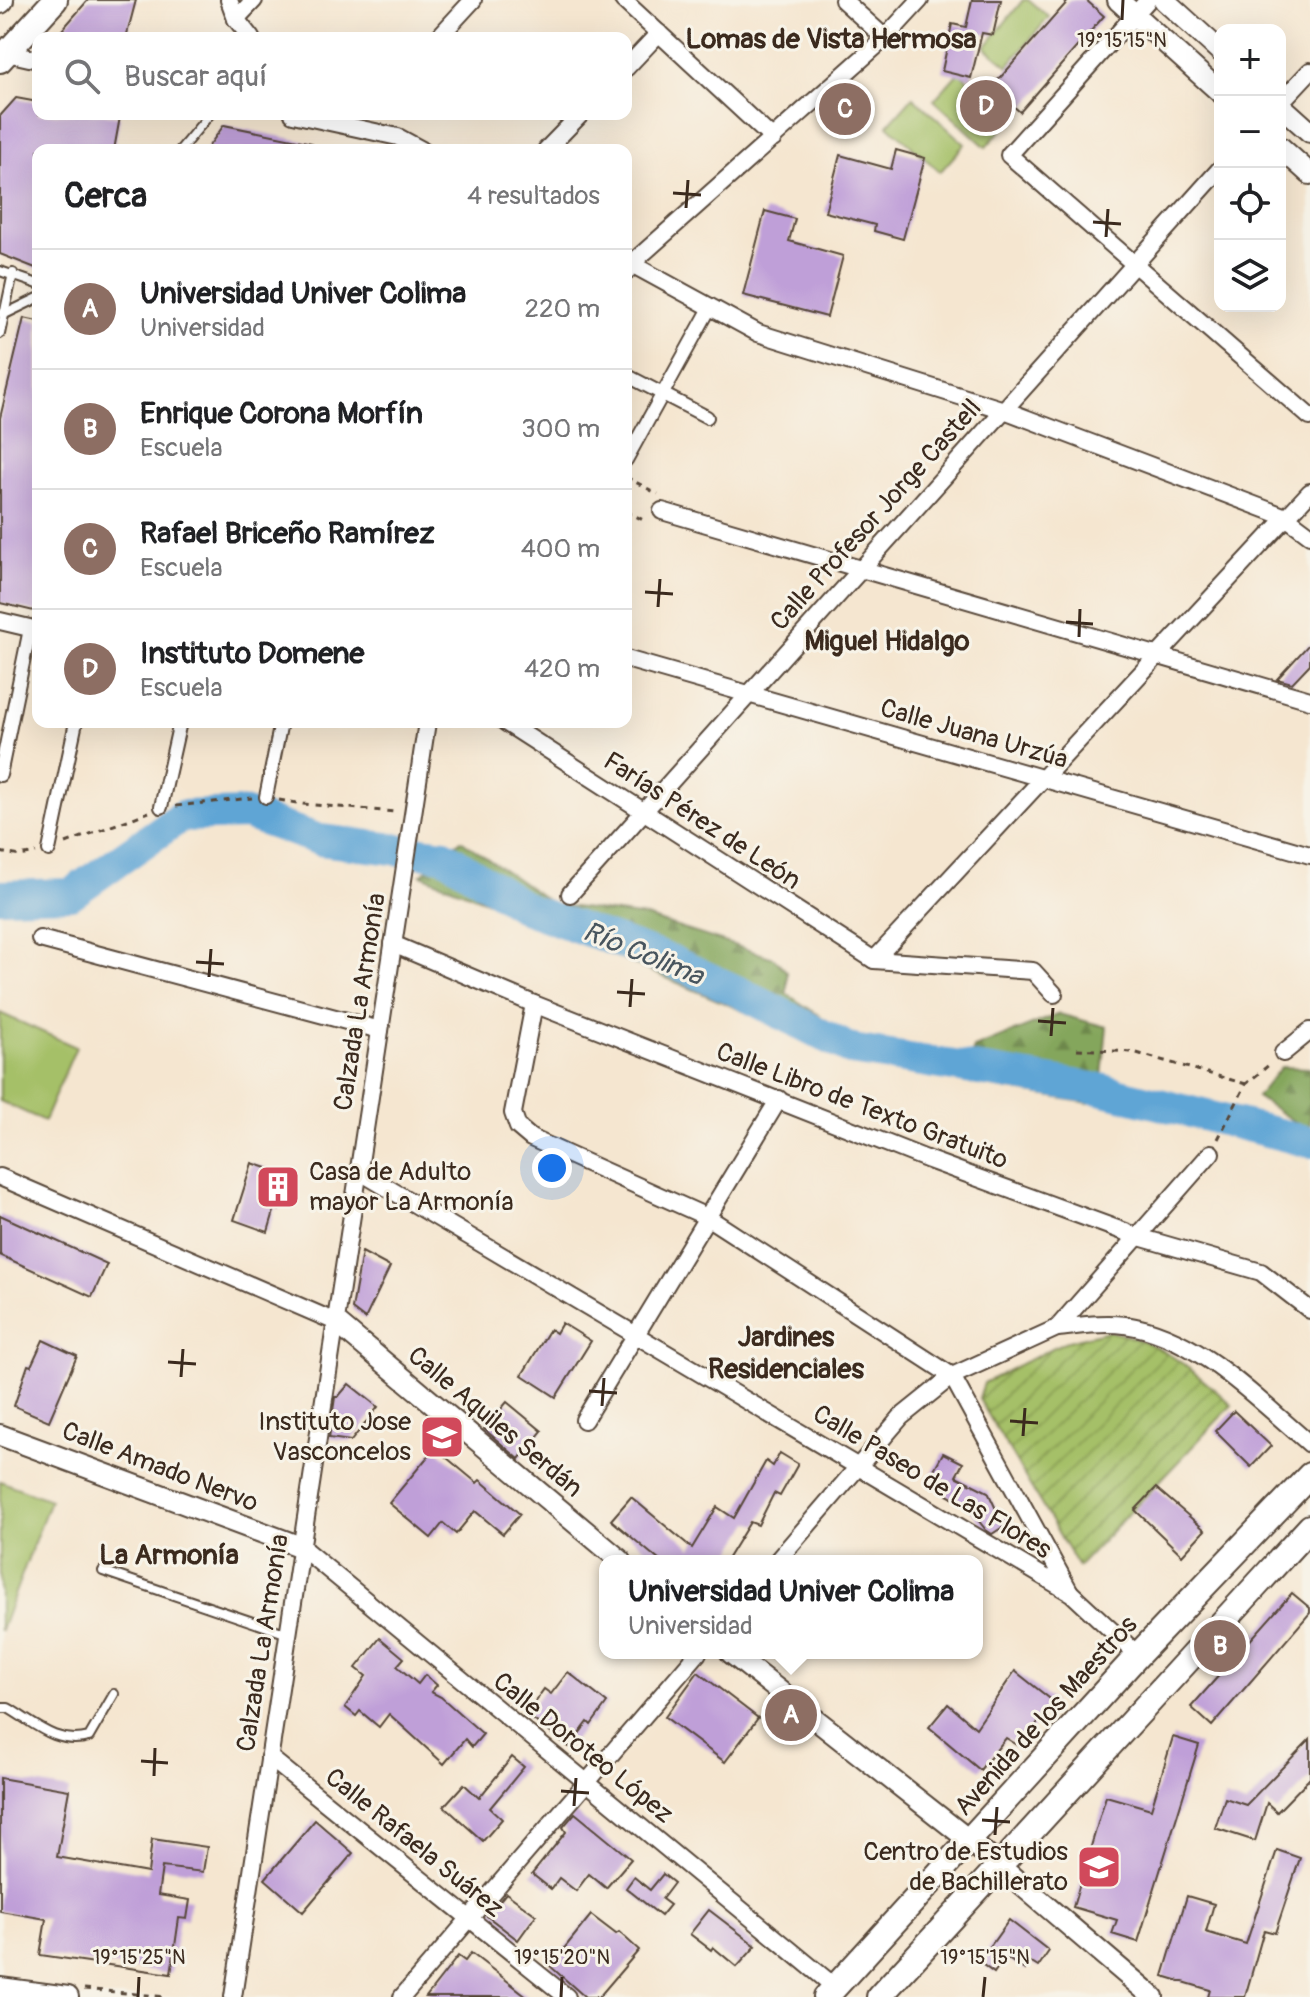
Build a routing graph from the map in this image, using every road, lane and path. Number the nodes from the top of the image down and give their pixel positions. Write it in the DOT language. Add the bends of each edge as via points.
graph roads {
  1 [pos="55,0"];
  2 [pos="229,0"];
  3 [pos="254,0"];
  4 [pos="473,0"];
  5 [pos="623,0"];
  6 [pos="843,0"];
  7 [pos="920,0"];
  8 [pos="1118,0"];
  9 [pos="1164,0"];
  10 [pos="1142,8"];
  11 [pos="236,19"];
  12 [pos="246,32"];
  13 [pos="444,32"];
  14 [pos="659,33"];
  15 [pos="885,38"];
  16 [pos="1214,46"];
  17 [pos="3,55"];
  18 [pos="32,59"];
  19 [pos="632,62"];
  20 [pos="1310,71"];
  21 [pos="1214,86"];
  22 [pos="1286,97"];
  23 [pos="1286,110"];
  24 [pos="205,120"];
  25 [pos="321,120"];
  26 [pos="345,120"];
  27 [pos="361,120"];
  28 [pos="575,120"];
  29 [pos="354,127"];
  30 [pos="1310,132"];
  31 [pos="773,139"];
  32 [pos="397,143"];
  33 [pos="185,144"];
  34 [pos="552,144"];
  35 [pos="1286,152"];
  36 [pos="1310,174"];
  37 [pos="1214,176"];
  38 [pos="632,262"];
  39 [pos="1134,265"];
  40 [pos="632,268"];
  41 [pos="0,271"];
  42 [pos="13,273"];
  43 [pos="32,281"];
  44 [pos="32,300"];
  45 [pos="710,308"];
  46 [pos="2,313"];
  47 [pos="0,334"];
  48 [pos="632,378"];
  49 [pos="662,394"];
  50 [pos="1004,410"];
  51 [pos="707,417"];
  52 [pos="1310,417"];
  53 [pos="632,449"];
  54 [pos="1310,492"];
  55 [pos="662,511"];
  56 [pos="1286,517"];
  57 [pos="1310,535"];
  58 [pos="860,568"];
  59 [pos="0,621"];
  60 [pos="32,629"];
  61 [pos="32,639"];
  62 [pos="1157,656"];
  63 [pos="632,661"];
  64 [pos="747,693"];
  65 [pos="1310,700"];
  66 [pos="75,728"];
  67 [pos="179,728"];
  68 [pos="280,728"];
  69 [pos="426,728"];
  70 [pos="514,728"];
  71 [pos="0,775"];
  72 [pos="1042,779"];
  73 [pos="266,797"];
  74 [pos="161,807"];
  75 [pos="643,811"];
  76 [pos="414,816"];
  77 [pos="49,850"];
  78 [pos="0,852"];
  79 [pos="1310,855"];
  80 [pos="570,894"];
  81 [pos="40,939"];
  82 [pos="393,944"];
  83 [pos="874,960"];
  84 [pos="1054,994"];
  85 [pos="534,1004"];
  86 [pos="380,1030"];
  87 [pos="1310,1031"];
  88 [pos="1077,1049"];
  89 [pos="1283,1053"];
  90 [pos="1246,1084"];
  91 [pos="779,1099"];
  92 [pos="1211,1153"];
  93 [pos="359,1171"];
  94 [pos="0,1177"];
  95 [pos="707,1217"];
  96 [pos="1139,1237"];
  97 [pos="1310,1310"];
  98 [pos="336,1322"];
  99 [pos="1057,1328"];
  100 [pos="635,1335"];
  101 [pos="952,1376"];
  102 [pos="584,1420"];
  103 [pos="0,1435"];
  104 [pos="1310,1444"];
  105 [pos="859,1466"];
  106 [pos="1310,1475"];
  107 [pos="1310,1527"];
  108 [pos="301,1547"];
  109 [pos="614,1555"];
  110 [pos="782,1555"];
  111 [pos="103,1571"];
  112 [pos="1071,1593"];
  113 [pos="288,1634"];
  114 [pos="1138,1655"];
  115 [pos="693,1659"];
  116 [pos="739,1659"];
  117 [pos="114,1694"];
  118 [pos="0,1708"];
  119 [pos="269,1757"];
  120 [pos="587,1782"];
  121 [pos="970,1841"];
  122 [pos="1000,1867"];
  123 [pos="469,1918"];
  124 [pos="10,1992"];
  125 [pos="830,1992"];
  126 [pos="68,1997"];
  127 [pos="233,1997"];
  128 [pos="402,1997"];
  129 [pos="567,1997"];
  130 [pos="879,1997"];
  131 [pos="1153,1997"];
  1 -- 17 [label="main road"];
  2 -- 11 [label="street"];
  3 -- 11 [label="street"];
  4 -- 13 [label="street"];
  5 -- 14 [label="street"];
  6 -- 15 [label="street"];
  7 -- 15 [label="street"];
  8 -- 10 [label="street"];
  9 -- 16 [label="street"];
  10 -- 21 [label="street"];
  10 -- 39 [label="street" via="1009,155"];
  11 -- 12 [label="street"];
  14 -- 19 [label="street"];
  14 -- 31 [label="street"];
  15 -- 31 [label="street"];
  17 -- 18 [label="street"];
  20 -- 22 [label="street"];
  23 -- 30 [label="street"];
  24 -- 33 [label="lane"];
  25 -- 29 [label="street"];
  26 -- 29 [label="street"];
  27 -- 29 [label="street"];
  28 -- 34 [label="street"];
  29 -- 32 [label="street"];
  31 -- 38 [label="street"];
  35 -- 36 [label="street"];
  37 -- 39 [label="street, Calle Profesor Jorge Castell"];
  39 -- 50 [label="street, Calle Profesor Jorge Castell"];
  39 -- 52 [label="street"];
  40 -- 45 [label="street"];
  41 -- 42 [label="lane"];
  42 -- 43 [label="lane"];
  42 -- 46 [label="lane"];
  44 -- 46 [label="lane"];
  45 -- 49 [label="street"];
  45 -- 50 [label="street" via="758,333"];
  46 -- 47 [label="lane"];
  48 -- 49 [label="street"];
  49 -- 51 [label="street"];
  49 -- 53 [label="street"];
  50 -- 56 [label="street"];
  50 -- 58 [label="street, Calle Profesor Jorge Castell"];
  54 -- 56 [label="street"];
  55 -- 58 [label="street"];
  56 -- 57 [label="street"];
  56 -- 62 [label="street"];
  58 -- 62 [label="street"];
  58 -- 64 [label="street, Calle Profesor Jorge Castell"];
  59 -- 60 [label="street"];
  61 -- 71 [label="street"];
  62 -- 65 [label="street"];
  62 -- 72 [label="street"];
  63 -- 64 [label="street, Calle Juana Urzúa"];
  64 -- 72 [label="street, Calle Juana Urzúa"];
  64 -- 75 [label="street, Calle Profesor Jorge Castell"];
  66 -- 77 [label="street"];
  67 -- 74 [label="street"];
  68 -- 73 [label="street"];
  69 -- 76 [label="street"];
  70 -- 75 [label="street, Farías Pérez de León"];
  72 -- 79 [label="street, Calle Juana Urzúa"];
  72 -- 83 [label="street"];
  73 -- 74 [label="path"];
  73 -- 76 [label="path"];
  74 -- 77 [label="path"];
  75 -- 80 [label="street, Calle Profesor Jorge Castell"];
  75 -- 83 [label="street, Farías Pérez de León"];
  76 -- 82 [label="street, Calzada La Armonía"];
  77 -- 78 [label="path" via="20,856"];
  81 -- 86 [label="street"];
  82 -- 85 [label="street, Calle Libro de Texto Gratuito"];
  82 -- 86 [label="street, Calzada La Armonía"];
  83 -- 84 [label="street" via="1033,971"];
  85 -- 91 [label="street, Calle Libro de Texto Gratuito"];
  85 -- 95 [label="street" via="513,1113 518,1127 531,1138"];
  86 -- 93 [label="street, Calzada La Armonía"];
  87 -- 89 [label="street"];
  88 -- 90 [label="path" via="1133,1052"];
  89 -- 90 [label="path"];
  90 -- 92 [label="path"];
  91 -- 95 [label="street"];
  91 -- 96 [label="street, Calle Libro de Texto Gratuito"];
  92 -- 96 [label="street"];
  93 -- 98 [label="street, Calzada La Armonía"];
  93 -- 100 [label="street, Calle Paseo de Las Flores"];
  94 -- 98 [label="street"];
  95 -- 100 [label="street"];
  95 -- 101 [label="street"];
  96 -- 97 [label="street, Calle Libro de Texto Gratuito" via="1261,1272"];
  96 -- 99 [label="street"];
  98 -- 108 [label="street, Calzada La Armonía"];
  98 -- 109 [label="street, Calle Aquiles Serdán"];
  99 -- 101 [label="street"];
  99 -- 104 [label="street" via="1123,1325 1176,1342 1205,1358"];
  100 -- 102 [label="street"];
  100 -- 105 [label="street, Calle Paseo de Las Flores"];
  101 -- 105 [label="street" via="901,1417"];
  101 -- 112 [label="street"];
  103 -- 108 [label="street, Calle Amado Nervo"];
  105 -- 110 [label="street"];
  105 -- 112 [label="street, Calle Paseo de Las Flores"];
  106 -- 114 [label="main road, Avenida de los Maestros"];
  107 -- 122 [label="main road"];
  108 -- 113 [label="street, Calzada La Armonía"];
  108 -- 120 [label="street, Calle Doroteo López"];
  111 -- 113 [label="lane"];
  112 -- 114 [label="street, Calle Paseo de Las Flores"];
  113 -- 119 [label="street, Calzada La Armonía"];
  114 -- 121 [label="main road, Avenida de los Maestros"];
  115 -- 120 [label="street"];
  116 -- 121 [label="street"];
  117 -- 118 [label="lane" via="89,1737 74,1741"];
  119 -- 123 [label="street, Calle Rafaela Suárez"];
  119 -- 127 [label="street, Calzada La Armonía"];
  120 -- 123 [label="street"];
  120 -- 125 [label="street, Calle Doroteo López"];
  121 -- 122 [label="street"];
  121 -- 125 [label="main road, Avenida de los Maestros"];
  122 -- 130 [label="main road"];
  122 -- 131 [label="street"];
  123 -- 128 [label="street"];
  123 -- 129 [label="street, Calle Rafaela Suárez"];
  124 -- 126 [label="street"];
}
